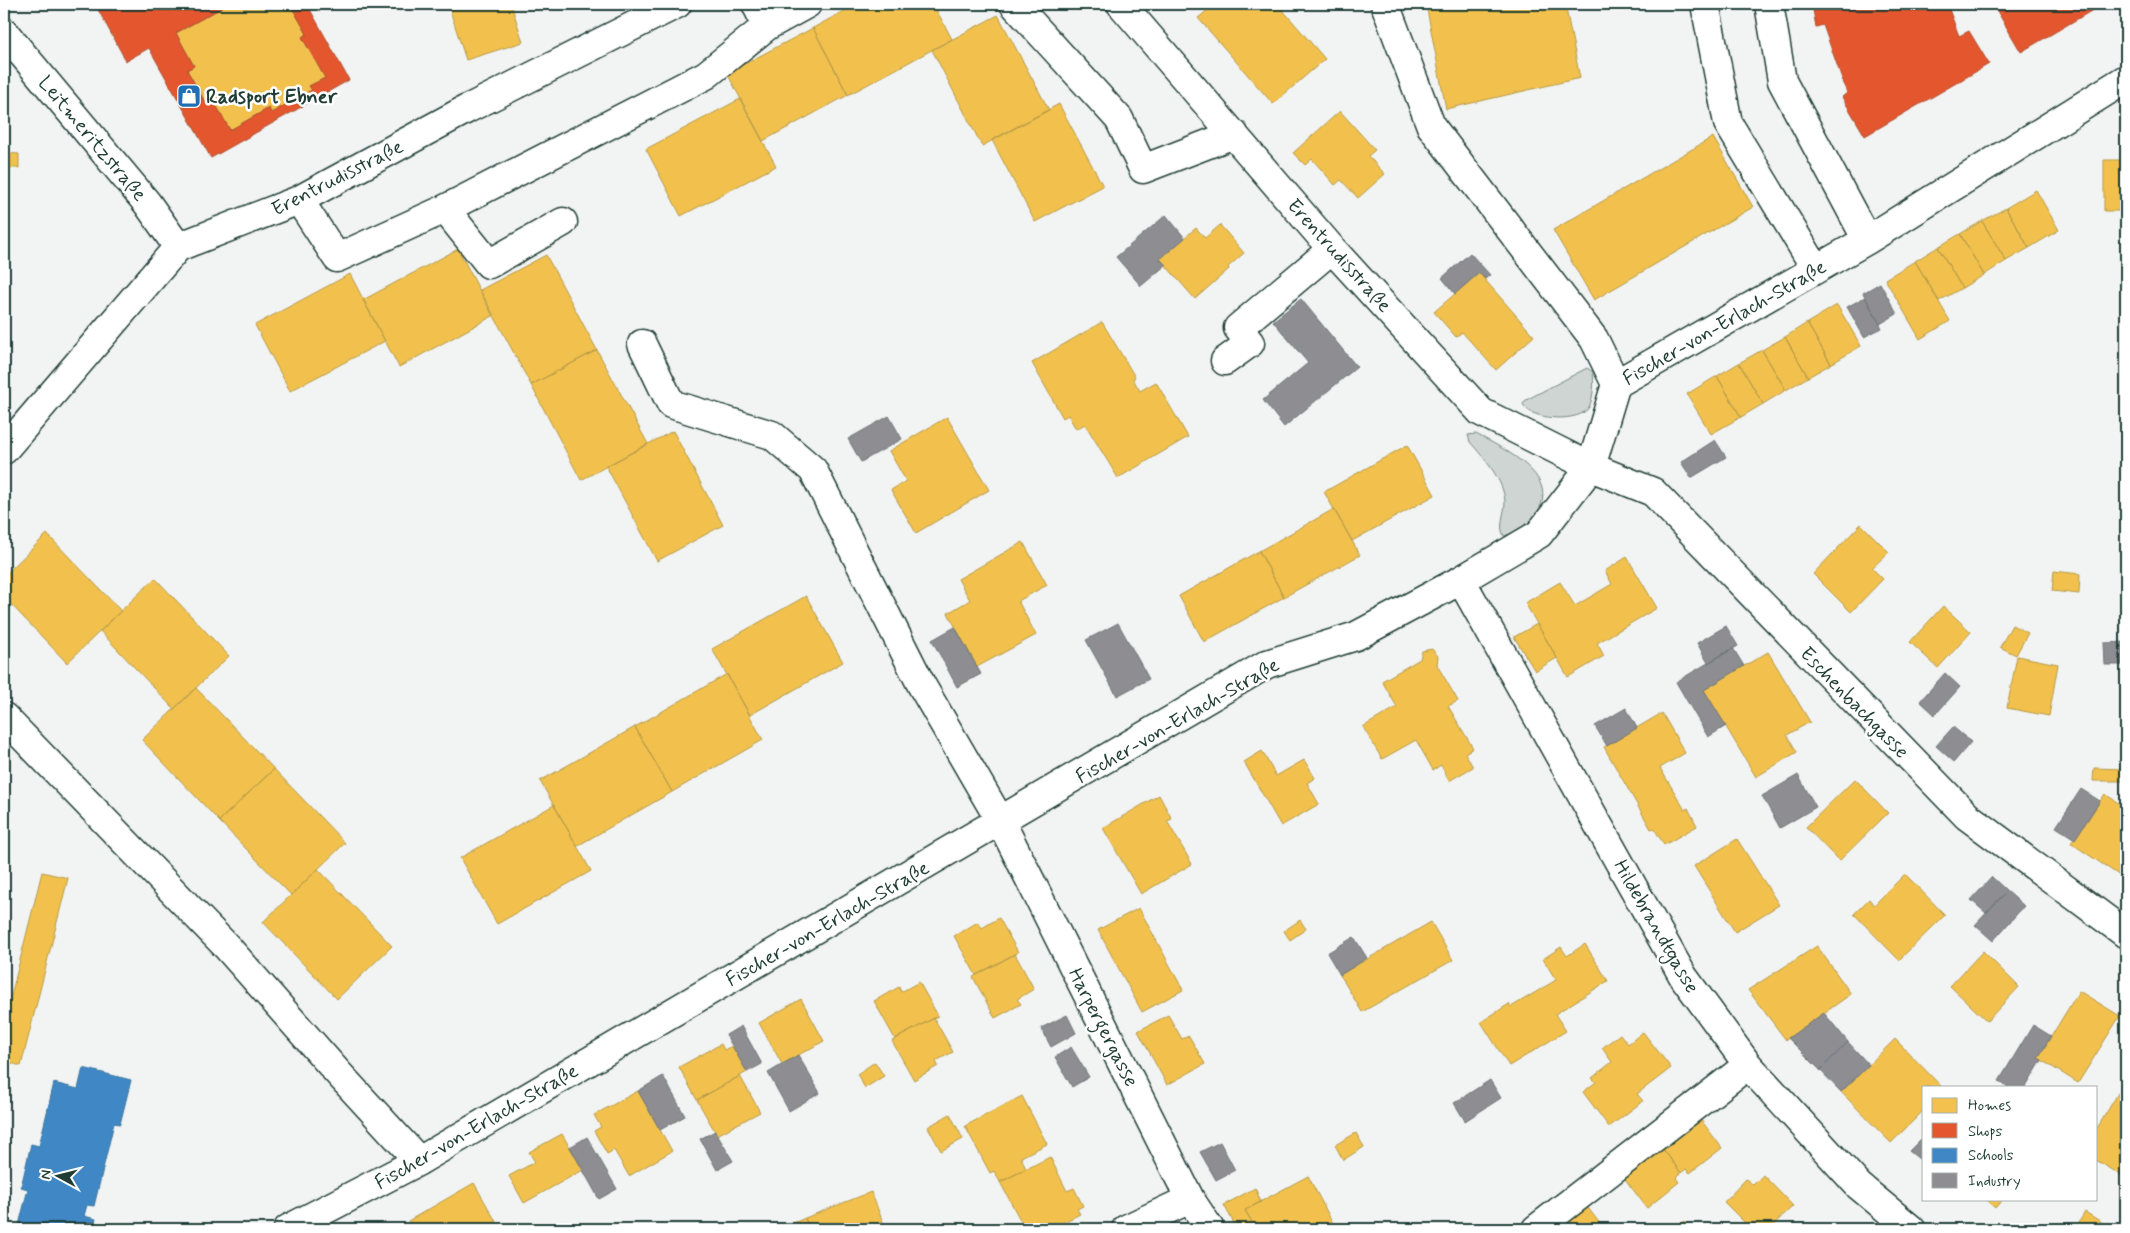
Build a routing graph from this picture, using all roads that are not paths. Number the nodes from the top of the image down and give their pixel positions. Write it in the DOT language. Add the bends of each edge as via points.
graph roads {
  1 [pos="676,4"];
  2 [pos="807,4"];
  3 [pos="1014,4"];
  4 [pos="1121,4"];
  5 [pos="1385,4"];
  6 [pos="1705,4"];
  7 [pos="1769,4"];
  8 [pos="761,15"];
  9 [pos="4,32"];
  10 [pos="2126,79"];
  11 [pos="1234,134"];
  12 [pos="299,200"];
  13 [pos="445,208"];
  14 [pos="563,222"];
  15 [pos="1867,240"];
  16 [pos="178,247"];
  17 [pos="1332,249"];
  18 [pos="1816,269"];
  19 [pos="642,344"];
  20 [pos="1225,361"];
  21 [pos="1616,384"];
  22 [pos="4,450"];
  23 [pos="1591,467"];
  24 [pos="1461,580"];
  25 [pos="4,717"];
  26 [pos="1001,822"];
  27 [pos="2126,934"];
  28 [pos="1748,1065"];
  29 [pos="419,1161"];
  30 [pos="1190,1199"];
  31 [pos="288,1229"];
  32 [pos="1126,1229"];
  33 [pos="1210,1229"];
  34 [pos="1536,1229"];
  35 [pos="1911,1229"];
  1 -- 12 [label="street, Erentrudisstraße" via="467,109"];
  2 -- 8 [label="street"];
  3 -- 11 [label="street" via="1119,119 1143,169"];
  4 -- 11 [label="street, Erentrudisstraße"];
  5 -- 21 [label="street" via="1430,126 1594,339"];
  6 -- 18 [label="street" via="1728,123"];
  7 -- 15 [label="street" via="1782,81"];
  8 -- 13 [label="street" via="706,75"];
  9 -- 16 [label="street, Leitmeritzstraße" via="147,203"];
  10 -- 15 [label="street, Fischer-von-Erlach-Straße"];
  11 -- 17 [label="street, Erentrudisstraße"];
  12 -- 13 [label="street" via="337,258"];
  12 -- 16 [label="street, Erentrudisstraße"];
  13 -- 14 [label="street" via="489,264"];
  15 -- 18 [label="street, Fischer-von-Erlach-Straße"];
  16 -- 22 [label="street, Erentrudisstraße"];
  17 -- 20 [label="street" via="1238,328 1250,343"];
  17 -- 23 [label="street, Erentrudisstraße" via="1481,412"];
  18 -- 21 [label="street, Fischer-von-Erlach-Straße"];
  19 -- 26 [label="street, Harpergergasse" via="671,404 772,435 813,470 922,686"];
  21 -- 23 [label="street, Fischer-von-Erlach-Straße"];
  23 -- 24 [label="street, Fischer-von-Erlach-Straße" via="1538,534"];
  23 -- 27 [label="street, Eschenbachgasse" via="1653,492 1967,816"];
  24 -- 26 [label="street, Fischer-von-Erlach-Straße" via="1356,636 1267,664"];
  24 -- 28 [label="street, Hildebrandtgasse" via="1683,976"];
  25 -- 29 [label="street" via="227,947"];
  26 -- 29 [label="street, Fischer-von-Erlach-Straße"];
  26 -- 30 [label="street, Harpergergasse"];
  28 -- 34 [label="street"];
  28 -- 35 [label="street, Hildebrandtgasse" via="1859,1186"];
  29 -- 31 [label="street, Fischer-von-Erlach-Straße"];
  30 -- 32 [label="street"];
  30 -- 33 [label="street, Harpergergasse"];
}
